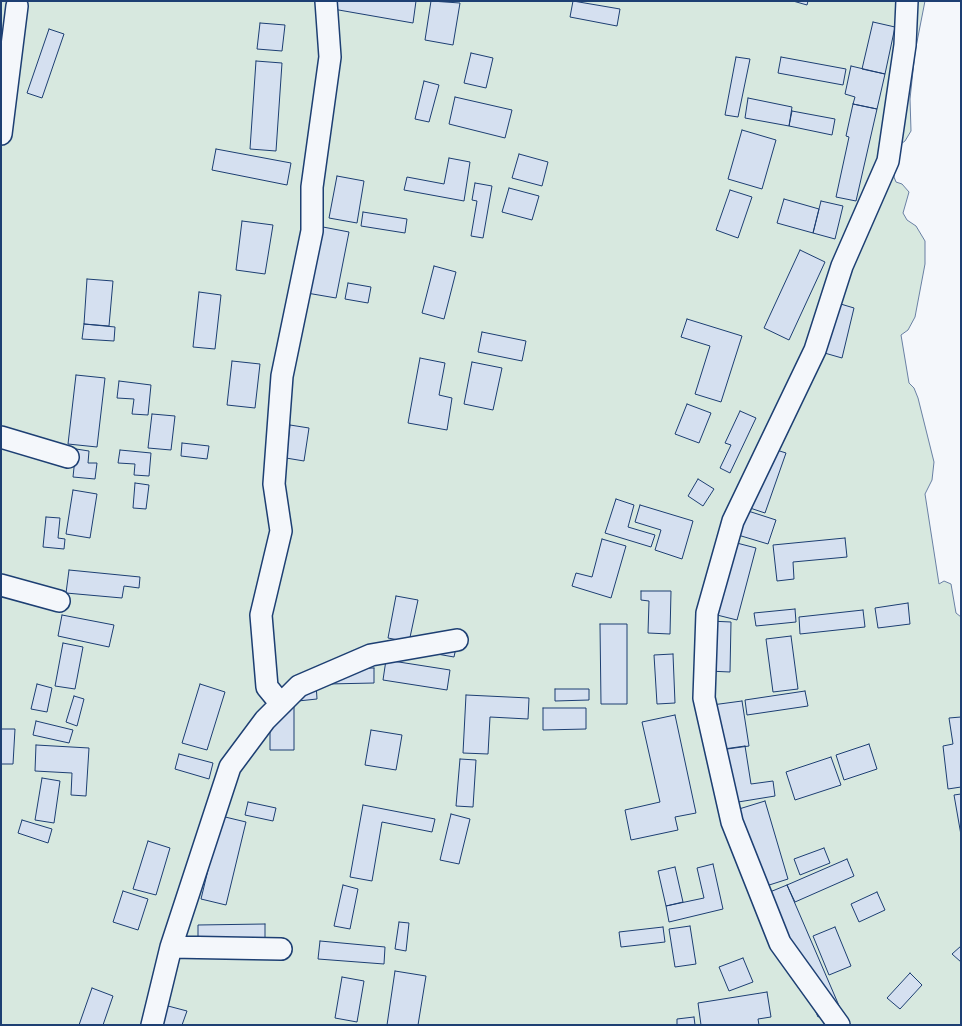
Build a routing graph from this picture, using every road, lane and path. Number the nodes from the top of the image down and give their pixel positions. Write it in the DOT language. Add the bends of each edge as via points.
graph roads {
  1 [pos="326,1"];
  2 [pos="907,1"];
  3 [pos="17,6"];
  4 [pos="1,134"];
  5 [pos="1,437"];
  6 [pos="68,456"];
  7 [pos="1,585"];
  8 [pos="59,601"];
  9 [pos="457,640"];
  10 [pos="281,704"];
  11 [pos="170,947"];
  12 [pos="281,949"];
  13 [pos="152,1025"];
  14 [pos="840,1025"];
  1 -- 10 [label="lane" via="330,57 312,187 312,232 282,376 274,484 282,531 261,615 267,687"];
  2 -- 14 [label="lane" via="905,45 888,161 842,266 815,350 733,521 707,613 704,698 732,822 780,943"];
  3 -- 4 [label="lane"];
  5 -- 6 [label="lane"];
  7 -- 8 [label="lane"];
  9 -- 10 [label="lane" via="371,655 298,686"];
  10 -- 11 [label="lane" via="230,767"];
  11 -- 12 [label="lane"];
  11 -- 13 [label="lane"];
}
